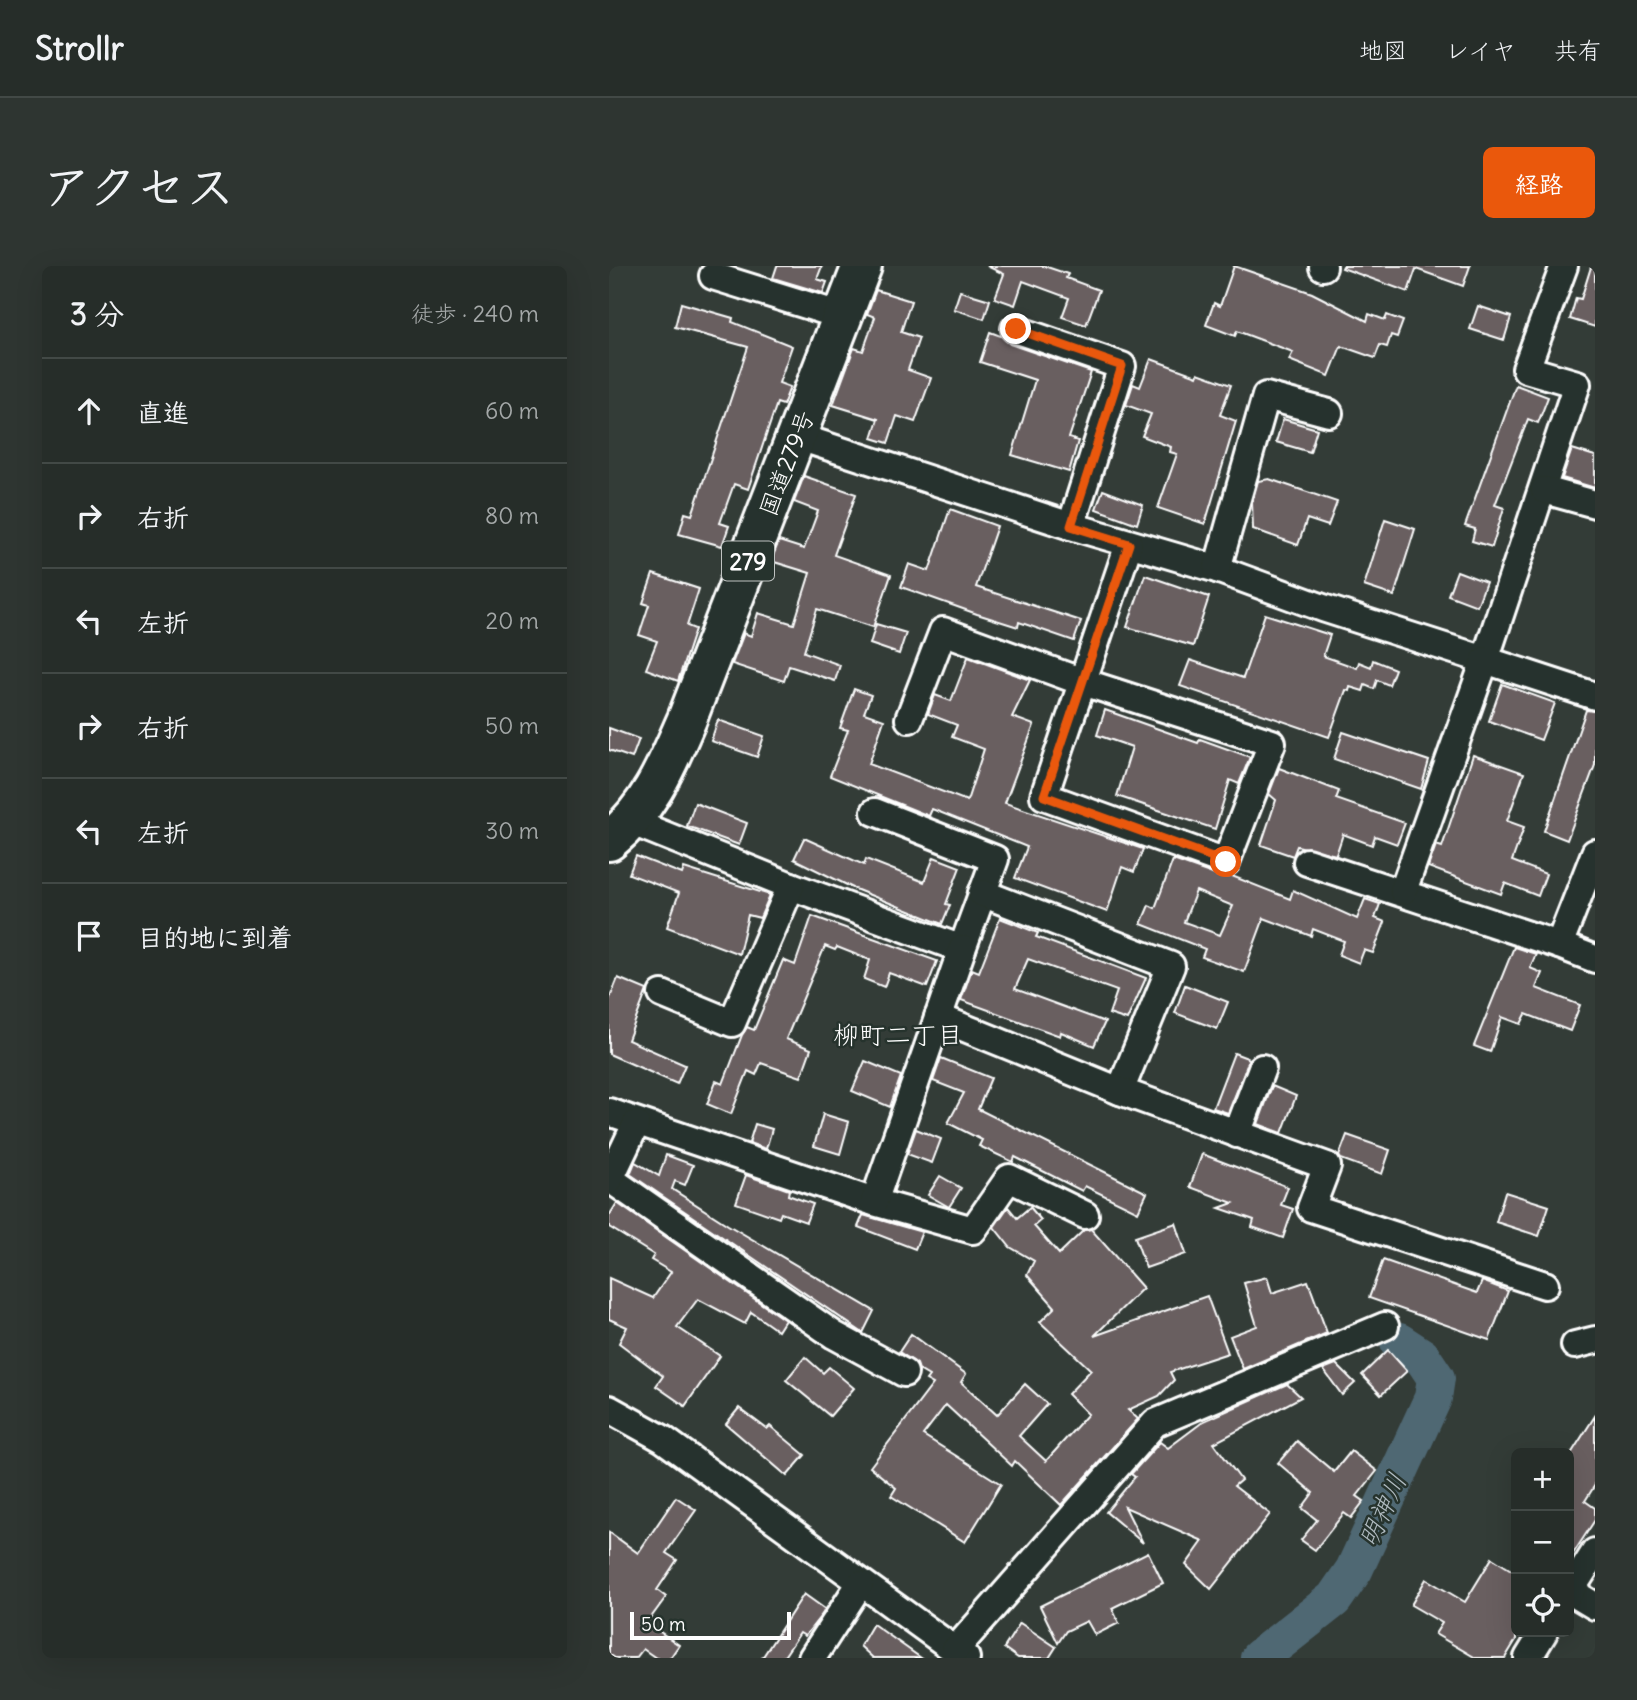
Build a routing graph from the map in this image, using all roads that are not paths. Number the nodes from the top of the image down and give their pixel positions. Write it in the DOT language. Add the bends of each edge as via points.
graph roads {
  1 [pos="862,266"];
  2 [pos="1559,267"];
  3 [pos="713,276"];
  4 [pos="842,316"];
  5 [pos="1016,329"];
  6 [pos="1329,413"];
  7 [pos="796,436"];
  8 [pos="1544,490"];
  9 [pos="1595,504"];
  10 [pos="1071,526"];
  11 [pos="1129,544"];
  12 [pos="1217,569"];
  13 [pos="1485,660"];
  14 [pos="1080,681"];
  15 [pos="1595,696"];
  16 [pos="909,719"];
  17 [pos="875,812"];
  18 [pos="621,832"];
  19 [pos="1595,853"];
  20 [pos="1307,862"];
  21 [pos="790,886"];
  22 [pos="1402,891"];
  23 [pos="982,893"];
  24 [pos="1559,945"];
  25 [pos="962,949"];
  26 [pos="1595,959"];
  27 [pos="662,995"];
  28 [pos="938,1017"];
  29 [pos="1262,1068"];
  30 [pos="1120,1091"];
  31 [pos="609,1112"];
  32 [pos="636,1124"];
  33 [pos="1237,1134"];
  34 [pos="609,1180"];
  35 [pos="873,1202"];
  36 [pos="1084,1215"];
  37 [pos="1545,1285"];
  38 [pos="1385,1326"];
  39 [pos="904,1373"];
  40 [pos="609,1409"];
  41 [pos="1595,1552"];
  42 [pos="860,1584"];
  43 [pos="1574,1584"];
  44 [pos="1574,1595"];
  45 [pos="1595,1606"];
  46 [pos="1541,1637"];
  47 [pos="960,1654"];
  48 [pos="813,1658"];
  49 [pos="1528,1658"];
  1 -- 4 [label="highway, 国道279号 / 279"];
  2 -- 8 [label="street" via="1526,369 1577,384"];
  3 -- 4 [label="street"];
  4 -- 7 [label="highway, 国道279号 / 279"];
  5 -- 10 [label="street" via="1122,366"];
  6 -- 12 [label="street" via="1266,396"];
  7 -- 10 [label="street"];
  7 -- 18 [label="highway, 国道279号 / 279" via="659,783"];
  8 -- 9 [label="street"];
  8 -- 13 [label="street"];
  10 -- 11 [label="street"];
  11 -- 12 [label="street"];
  11 -- 14 [label="street"];
  12 -- 13 [label="street"];
  13 -- 15 [label="street"];
  13 -- 22 [label="street"];
  14 -- 14 [label="street" via="1044,796 1226,862 1272,743"];
  14 -- 16 [label="street" via="943,631"];
  17 -- 23 [label="street" via="995,859"];
  18 -- 21 [label="street"];
  19 -- 24 [label="street"];
  20 -- 22 [label="street"];
  21 -- 25 [label="street"];
  21 -- 27 [label="street" via="732,1023"];
  22 -- 24 [label="street"];
  23 -- 25 [label="street"];
  23 -- 30 [label="street" via="1171,966"];
  24 -- 26 [label="street"];
  25 -- 28 [label="street"];
  28 -- 30 [label="street"];
  28 -- 35 [label="street"];
  29 -- 33 [label="street"];
  30 -- 33 [label="street"];
  31 -- 32 [label="street"];
  32 -- 34 [label="street"];
  32 -- 35 [label="street"];
  33 -- 37 [label="street" via="1327,1166 1311,1208"];
  34 -- 39 [label="street" via="823,1328"];
  35 -- 36 [label="street" via="974,1230 1009,1178"];
  38 -- 47 [label="street" via="1155,1423"];
  40 -- 42 [label="street" via="663,1439"];
  41 -- 43 [label="street"];
  42 -- 47 [label="street"];
  42 -- 48 [label="street"];
  44 -- 45 [label="street"];
  46 -- 49 [label="street"];
}
